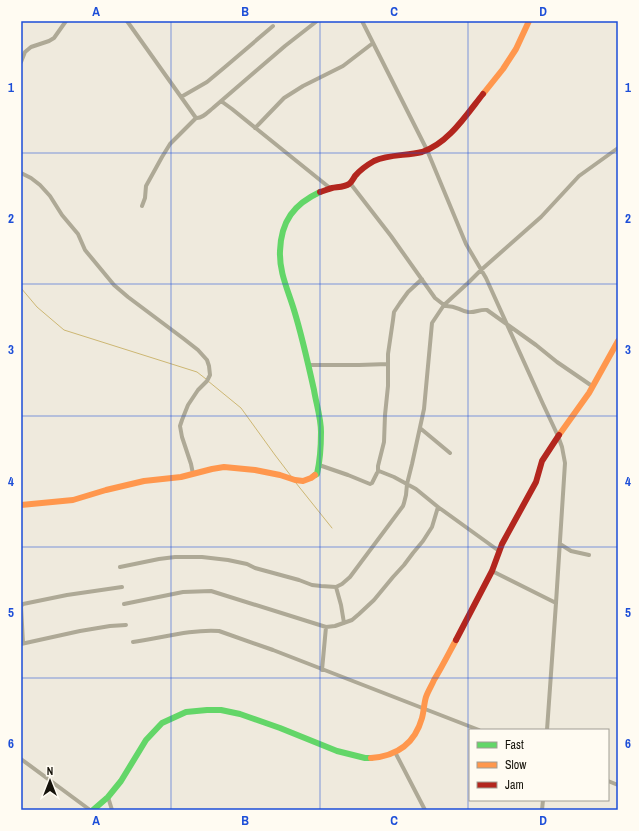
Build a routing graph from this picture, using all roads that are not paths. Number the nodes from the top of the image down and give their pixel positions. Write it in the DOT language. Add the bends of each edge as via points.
graph roads {
  1 [pos="66,21"];
  2 [pos="127,21"];
  3 [pos="318,21"];
  4 [pos="362,21"];
  5 [pos="529,21"];
  6 [pos="273,26"];
  7 [pos="373,43"];
  8 [pos="21,62"];
  9 [pos="181,97"];
  10 [pos="221,101"];
  11 [pos="196,118"];
  12 [pos="255,128"];
  13 [pos="618,148"];
  14 [pos="426,150"];
  15 [pos="21,173"];
  16 [pos="350,183"];
  17 [pos="330,188"];
  18 [pos="142,206"];
  19 [pos="481,270"];
  20 [pos="422,279"];
  21 [pos="444,305"];
  22 [pos="506,324"];
  23 [pos="618,341"];
  24 [pos="388,364"];
  25 [pos="308,365"];
  26 [pos="592,386"];
  27 [pos="420,428"];
  28 [pos="558,436"];
  29 [pos="450,453"];
  30 [pos="319,465"];
  31 [pos="378,472"];
  32 [pos="193,474"];
  33 [pos="407,484"];
  34 [pos="21,505"];
  35 [pos="438,507"];
  36 [pos="560,544"];
  37 [pos="499,551"];
  38 [pos="589,555"];
  39 [pos="120,567"];
  40 [pos="492,571"];
  41 [pos="122,587"];
  42 [pos="336,587"];
  43 [pos="556,603"];
  44 [pos="124,604"];
  45 [pos="21,606"];
  46 [pos="344,623"];
  47 [pos="126,625"];
  48 [pos="326,627"];
  49 [pos="133,642"];
  50 [pos="22,643"];
  51 [pos="322,670"];
  52 [pos="424,708"];
  53 [pos="476,729"];
  54 [pos="547,729"];
  55 [pos="395,752"];
  56 [pos="21,759"];
  57 [pos="108,797"];
  58 [pos="90,810"];
  59 [pos="93,810"];
  60 [pos="112,810"];
  61 [pos="425,810"];
  1 -- 8 [label="street" via="54,38 25,52"];
  2 -- 9 [label="street"];
  3 -- 10 [label="street"];
  4 -- 7 [label="street"];
  5 -- 14 [label="street" via="517,48 485,91 447,136"];
  6 -- 9 [label="street" via="207,82"];
  7 -- 12 [label="street" via="343,66 284,98"];
  7 -- 14 [label="street"];
  9 -- 11 [label="street"];
  10 -- 11 [label="street"];
  10 -- 12 [label="street"];
  11 -- 18 [label="street" via="170,144 162,157 146,186"];
  12 -- 17 [label="street"];
  13 -- 19 [label="street" via="579,176 541,217"];
  14 -- 16 [label="street" via="373,161 362,168"];
  14 -- 19 [label="street" via="466,244"];
  15 -- 32 [label="street" via="40,185 50,196 78,234 85,250 114,285 198,350 207,360 210,375 188,405 180,426"];
  16 -- 17 [label="street"];
  16 -- 20 [label="street"];
  17 -- 25 [label="street" via="296,207 286,222 280,251 281,271"];
  19 -- 21 [label="street"];
  19 -- 22 [label="street"];
  20 -- 21 [label="street" via="435,298"];
  20 -- 24 [label="street" via="408,292 394,312"];
  21 -- 22 [label="street" via="469,312 487,310"];
  21 -- 27 [label="street" via="432,323"];
  22 -- 26 [label="street"];
  22 -- 28 [label="street"];
  23 -- 26 [label="street"];
  24 -- 25 [label="street"];
  24 -- 31 [label="street" via="384,442"];
  25 -- 30 [label="street" via="321,431"];
  26 -- 28 [label="street"];
  27 -- 29 [label="street"];
  27 -- 33 [label="street"];
  28 -- 36 [label="street" via="565,463"];
  28 -- 37 [label="street" via="542,461 536,482"];
  30 -- 31 [label="street" via="370,484"];
  30 -- 32 [label="street" via="317,474 303,481 240,468 224,467"];
  31 -- 33 [label="street"];
  32 -- 34 [label="street" via="144,481 73,500"];
  33 -- 35 [label="street"];
  33 -- 42 [label="street" via="404,503 400,510 350,577"];
  35 -- 37 [label="street"];
  35 -- 46 [label="street" via="432,527 404,565 369,605 356,617"];
  36 -- 38 [label="street" via="570,551"];
  36 -- 43 [label="street"];
  37 -- 40 [label="street"];
  39 -- 42 [label="street" via="175,557 202,557 247,564 312,584"];
  40 -- 43 [label="street"];
  40 -- 52 [label="street" via="426,696"];
  41 -- 45 [label="street" via="67,595"];
  42 -- 46 [label="street"];
  43 -- 54 [label="street"];
  44 -- 48 [label="street" via="183,592 211,591"];
  45 -- 50 [label="street"];
  46 -- 48 [label="street"];
  47 -- 50 [label="street"];
  48 -- 51 [label="street"];
  49 -- 51 [label="street" via="186,633 219,631"];
  51 -- 52 [label="street"];
  52 -- 53 [label="street"];
  52 -- 55 [label="street" via="415,736"];
  55 -- 57 [label="street" via="365,758 337,751 240,714 221,710 186,712 162,723 146,740 136,759"];
  55 -- 61 [label="street"];
  56 -- 58 [label="street"];
  57 -- 59 [label="street"];
  57 -- 60 [label="street"];
}
